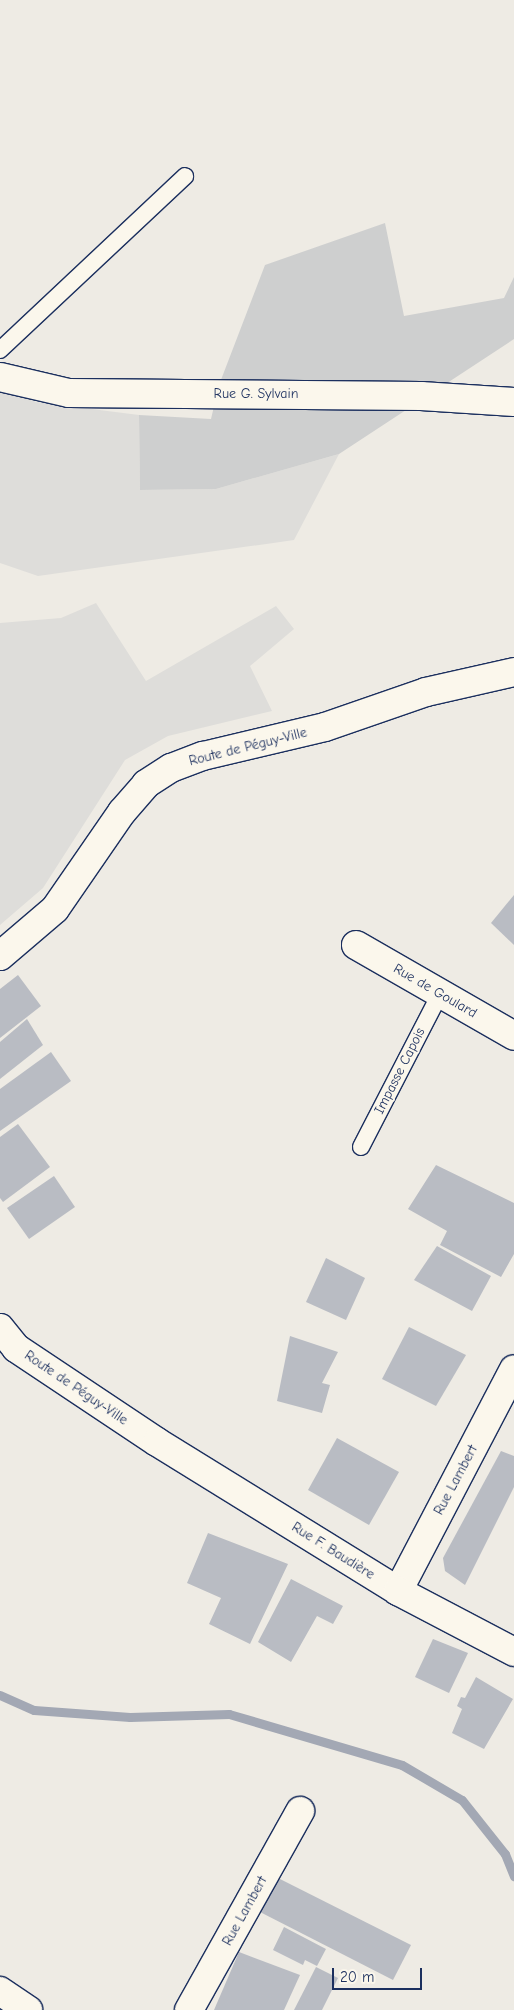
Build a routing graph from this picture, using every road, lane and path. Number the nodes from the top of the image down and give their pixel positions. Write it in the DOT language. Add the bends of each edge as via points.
graph roads {
  1 [pos="185,176"];
  2 [pos="0,350"];
  3 [pos="0,377"];
  4 [pos="514,402"];
  5 [pos="514,672"];
  6 [pos="356,945"];
  7 [pos="0,956"];
  8 [pos="440,994"];
  9 [pos="514,1036"];
  10 [pos="361,1147"];
  11 [pos="0,1328"];
  12 [pos="514,1369"];
  13 [pos="157,1442"];
  14 [pos="398,1591"];
  15 [pos="514,1652"];
  16 [pos="300,1811"];
  17 [pos="0,1991"];
  18 [pos="28,2010"];
  19 [pos="189,2010"];
  1 -- 2 [label="lane"];
  3 -- 4 [label="street, Rue G. Sylvain" via="69,393 421,396"];
  5 -- 7 [label="street, Route de Péguy-Ville" via="426,692 325,728 203,756 171,768 146,784 122,812 55,909"];
  6 -- 8 [label="street, Rue de Goulard"];
  8 -- 9 [label="street, Rue de Goulard"];
  8 -- 10 [label="lane, Impasse Capois"];
  11 -- 13 [label="street, Route de Péguy-Ville" via="16,1348"];
  12 -- 14 [label="street, Rue Lambert"];
  13 -- 14 [label="street, Rue F. Baudière"];
  14 -- 15 [label="street, Rue F. Baudière"];
  16 -- 19 [label="street, Rue Lambert"];
  17 -- 18 [label="street"];
}
